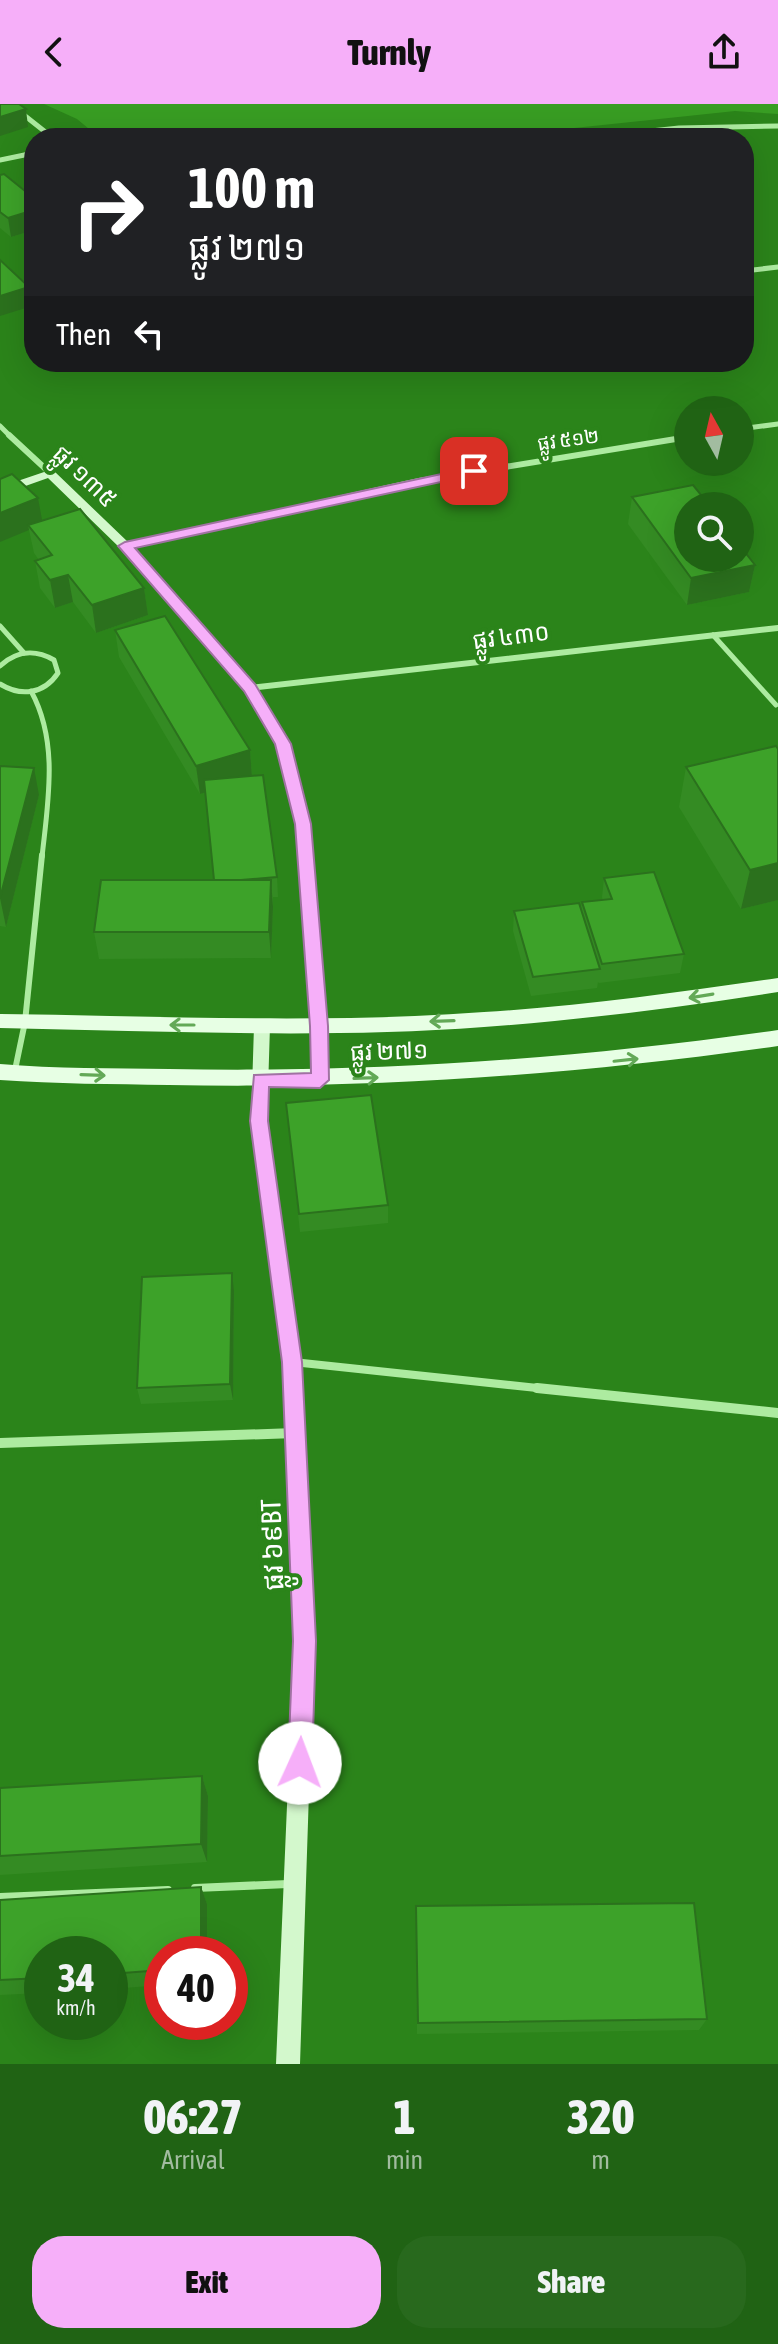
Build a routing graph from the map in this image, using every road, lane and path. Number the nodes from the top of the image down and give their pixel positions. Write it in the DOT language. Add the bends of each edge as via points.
graph roads {
  1 [pos="10,104"];
  2 [pos="778,126"];
  3 [pos="40,128"];
  4 [pos="679,128"];
  5 [pos="24,155"];
  6 [pos="0,160"];
  7 [pos="778,267"];
  8 [pos="754,270"];
  9 [pos="778,424"];
  10 [pos="0,426"];
  11 [pos="754,427"];
  12 [pos="674,439"];
  13 [pos="50,473"];
  14 [pos="0,491"];
  15 [pos="125,546"];
  16 [pos="0,626"];
  17 [pos="778,628"];
  18 [pos="713,635"];
  19 [pos="24,653"];
  20 [pos="0,666"];
  21 [pos="0,684"];
  22 [pos="250,688"];
  23 [pos="31,691"];
  24 [pos="776,705"];
  25 [pos="778,985"];
  26 [pos="0,1021"];
  27 [pos="25,1022"];
  28 [pos="262,1026"];
  29 [pos="319,1026"];
  30 [pos="778,1038"];
  31 [pos="7,1072"];
  32 [pos="260,1080"];
  33 [pos="320,1080"];
  34 [pos="292,1362"];
  35 [pos="778,1413"];
  36 [pos="296,1433"];
  37 [pos="0,1443"];
  38 [pos="296,1884"];
  39 [pos="172,1889"];
  40 [pos="187,1889"];
  41 [pos="0,1897"];
  42 [pos="288,2064"];
  1 -- 3 [label="street"];
  2 -- 4 [label="street"];
  5 -- 6 [label="street"];
  7 -- 8 [label="street"];
  9 -- 11 [label="street"];
  10 -- 13 [label="street, ផ្លូវ ១៣៥"];
  12 -- 15 [label="street, ផ្លូវ ៥១២" via="419,481"];
  13 -- 14 [label="street"];
  13 -- 15 [label="street, ផ្លូវ ១៣៥"];
  15 -- 22 [label="street, ផ្លូវ ១៣៥"];
  16 -- 19 [label="lane"];
  17 -- 18 [label="street, ផ្លូវ ៤៣០"];
  18 -- 22 [label="street, ផ្លូវ ៤៣០"];
  18 -- 24 [label="lane"];
  19 -- 20 [label="lane"];
  19 -- 23 [label="lane" via="47,655 58,666 51,683"];
  21 -- 23 [label="lane"];
  22 -- 29 [label="street, ផ្លូវ ១៣៥" via="283,744 303,824"];
  23 -- 27 [label="lane" via="42,711 51,769"];
  25 -- 29 [label="main road, ផ្លូវ ២៧១, one-way" via="499,1018"];
  26 -- 27 [label="main road, ផ្លូវ ២៧១"];
  28 -- 27 [label="main road, ផ្លូវ ២៧១, one-way"];
  27 -- 31 [label="lane"];
  28 -- 29 [label="main road, ផ្លូវ ២៧១"];
  28 -- 32 [label="street, ផ្លូវ ៦៩BT"];
  29 -- 33 [label="street, ផ្លូវ ១៣៥"];
  33 -- 30 [label="main road, ផ្លូវ ២៧១, one-way" via="492,1073 657,1057"];
  31 -- 32 [label="main road, ផ្លូវ ២៧១, one-way"];
  32 -- 33 [label="main road, ផ្លូវ ២៧១"];
  32 -- 34 [label="street, ផ្លូវ ៦៩BT" via="259,1121"];
  34 -- 35 [label="street"];
  34 -- 36 [label="street, ផ្លូវ ៦៩BT"];
  36 -- 37 [label="street"];
  36 -- 38 [label="street, ផ្លូវ ៦៩BT" via="304,1641"];
  38 -- 40 [label="lane"];
  38 -- 42 [label="street, ផ្លូវ ៦៩BT"];
  39 -- 41 [label="lane"];
}
